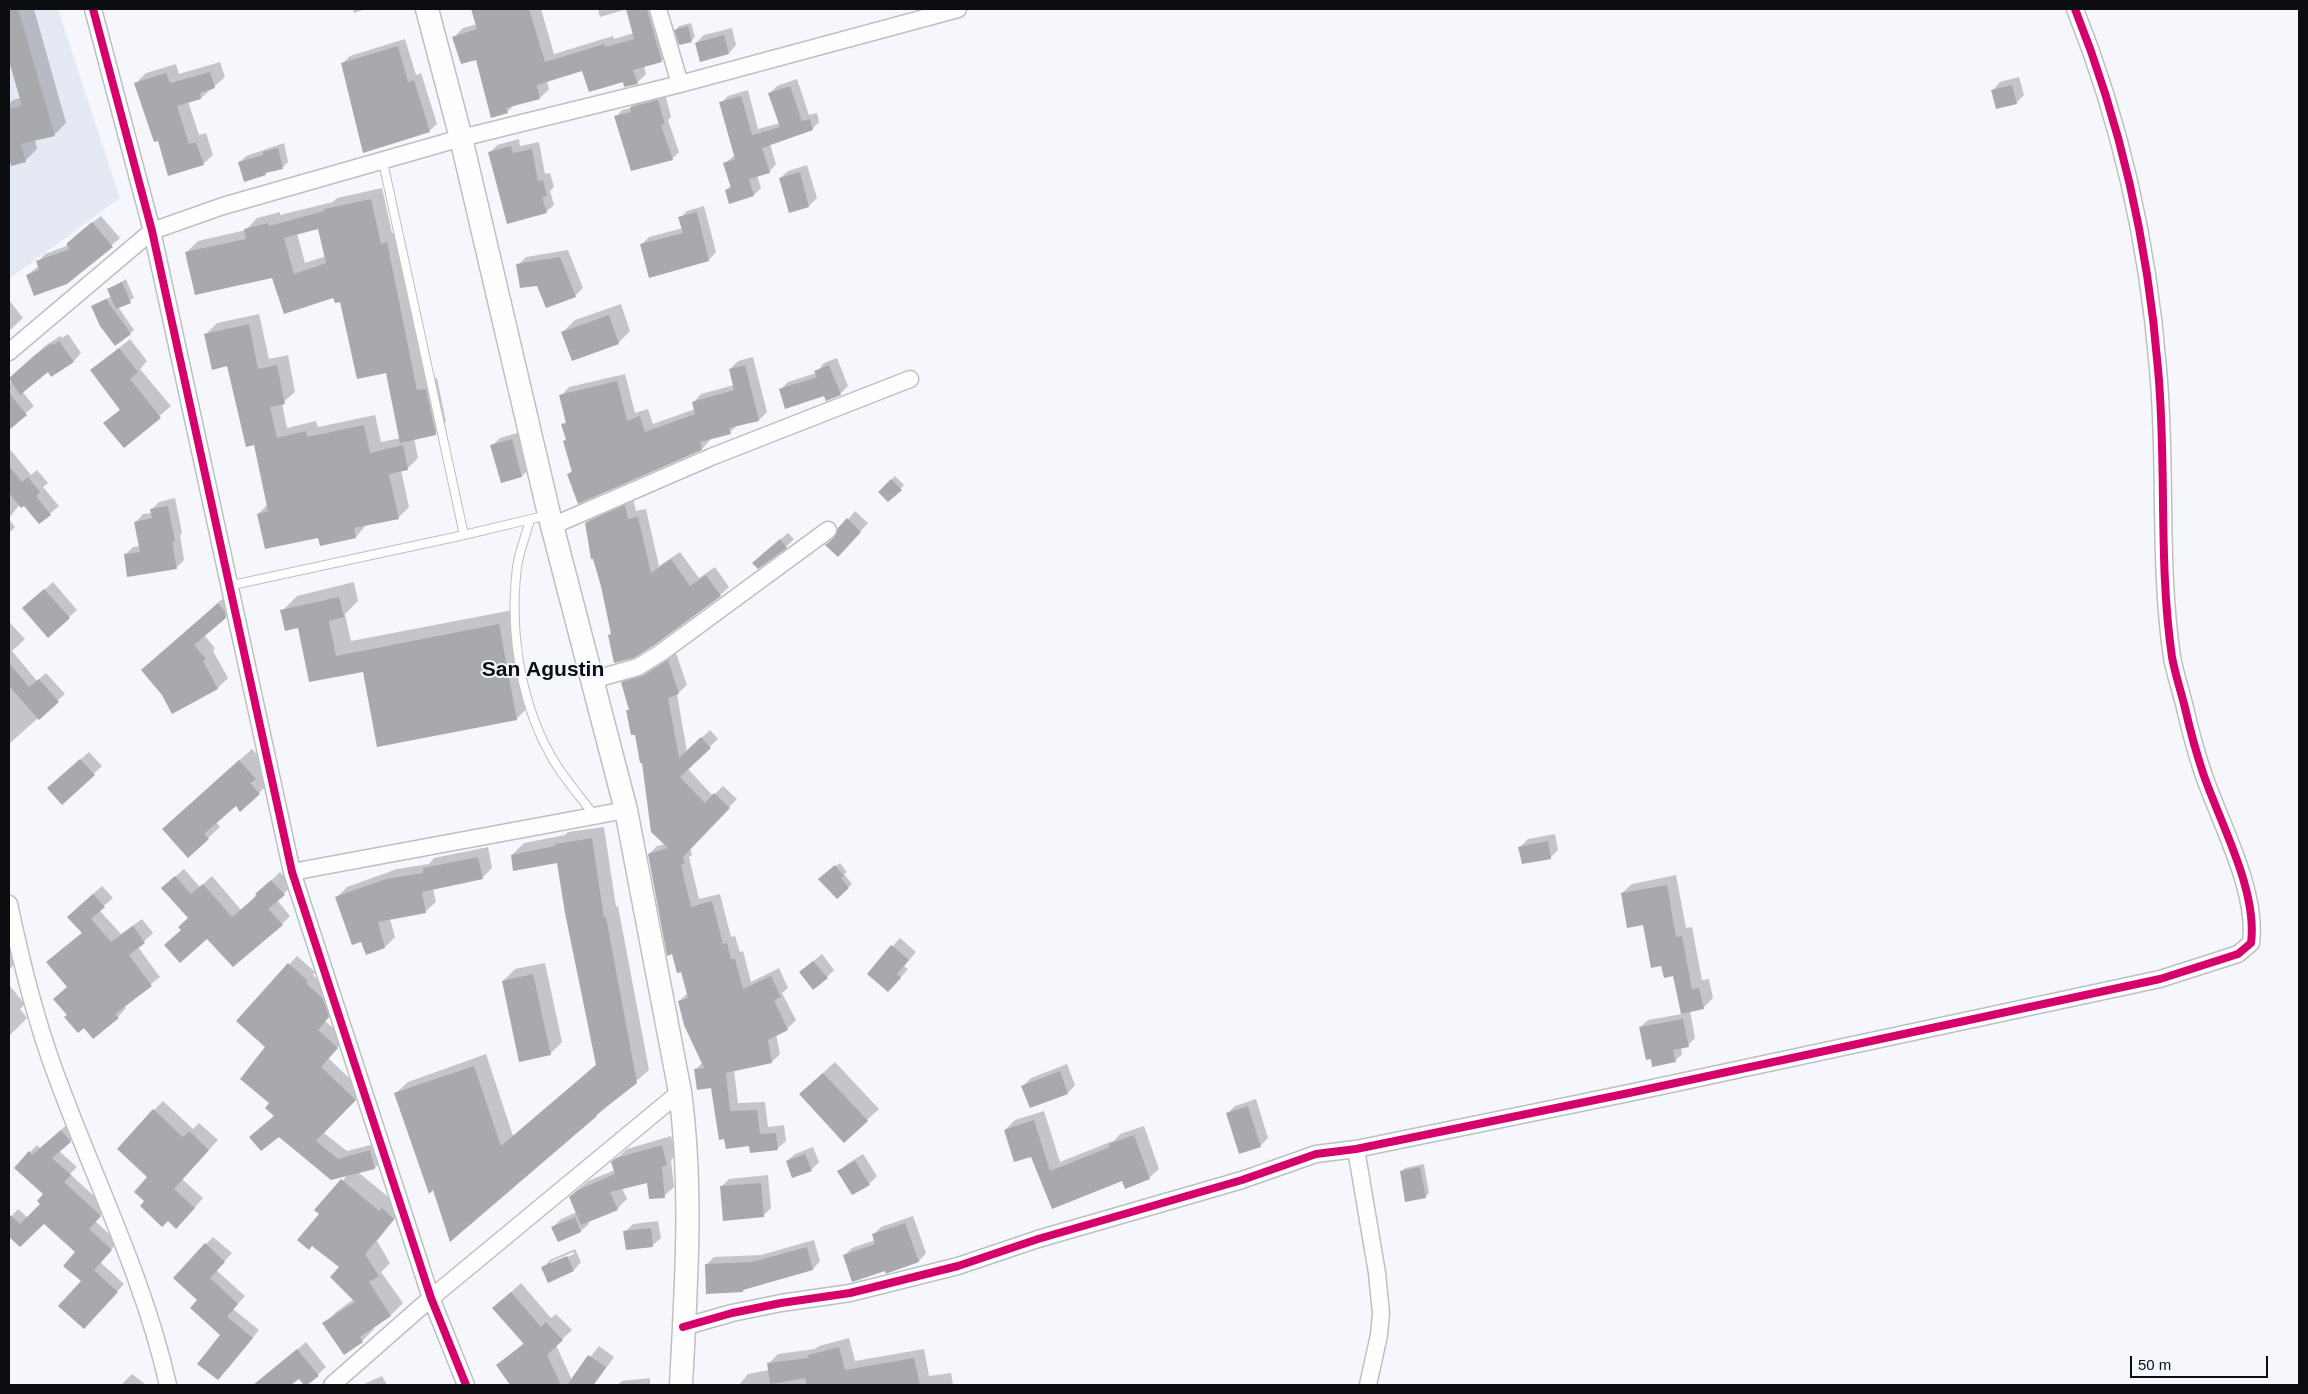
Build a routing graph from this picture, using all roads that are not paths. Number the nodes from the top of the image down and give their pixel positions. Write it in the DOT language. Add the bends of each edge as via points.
graph roads {
  1 [pos="93,9"];
  2 [pos="427,9"];
  3 [pos="658,9"];
  4 [pos="958,9"];
  5 [pos="2075,9"];
  6 [pos="680,84"];
  7 [pos="461,138"];
  8 [pos="383,162"];
  9 [pos="152,231"];
  10 [pos="9,352"];
  11 [pos="910,379"];
  12 [pos="544,520"];
  13 [pos="828,530"];
  14 [pos="464,535"];
  15 [pos="228,586"];
  16 [pos="592,680"];
  17 [pos="626,810"];
  18 [pos="594,815"];
  19 [pos="292,872"];
  20 [pos="9,904"];
  21 [pos="680,1092"];
  22 [pos="1356,1149"];
  23 [pos="431,1298"];
  24 [pos="684,1327"];
  25 [pos="168,1385"];
  26 [pos="332,1385"];
  27 [pos="466,1385"];
  28 [pos="681,1385"];
  29 [pos="1368,1385"];
  1 -- 9 [label="street"];
  2 -- 7 [label="main road"];
  3 -- 6 [label="street"];
  4 -- 6 [label="street"];
  5 -- 22 [label="street" via="2096,61 2125,159 2142,244 2158,368 2165,586 2173,658 2204,774 2245,890 2253,928 2251,943 2238,954 2160,979"];
  6 -- 7 [label="street"];
  7 -- 8 [label="street"];
  7 -- 12 [label="main road"];
  8 -- 9 [label="street" via="223,206"];
  8 -- 14 [label="lane"];
  9 -- 10 [label="street"];
  9 -- 15 [label="street"];
  11 -- 12 [label="street"];
  12 -- 14 [label="lane"];
  12 -- 16 [label="main road"];
  12 -- 18 [label="lane" via="517,565 516,634 523,679 537,727 557,766"];
  13 -- 16 [label="street" via="662,652 638,667"];
  14 -- 15 [label="lane"];
  15 -- 19 [label="street"];
  16 -- 17 [label="main road"];
  17 -- 18 [label="street"];
  17 -- 21 [label="main road"];
  18 -- 19 [label="street"];
  19 -- 23 [label="street"];
  20 -- 25 [label="street" via="51,1060 150,1320"];
  21 -- 23 [label="street"];
  21 -- 24 [label="main road" via="688,1179"];
  22 -- 24 [label="street" via="1316,1154 1242,1180 1038,1239 958,1266 850,1293 732,1313"];
  22 -- 29 [label="street" via="1381,1312 1380,1335"];
  23 -- 26 [label="street"];
  23 -- 27 [label="street"];
  24 -- 28 [label="main road"];
}
